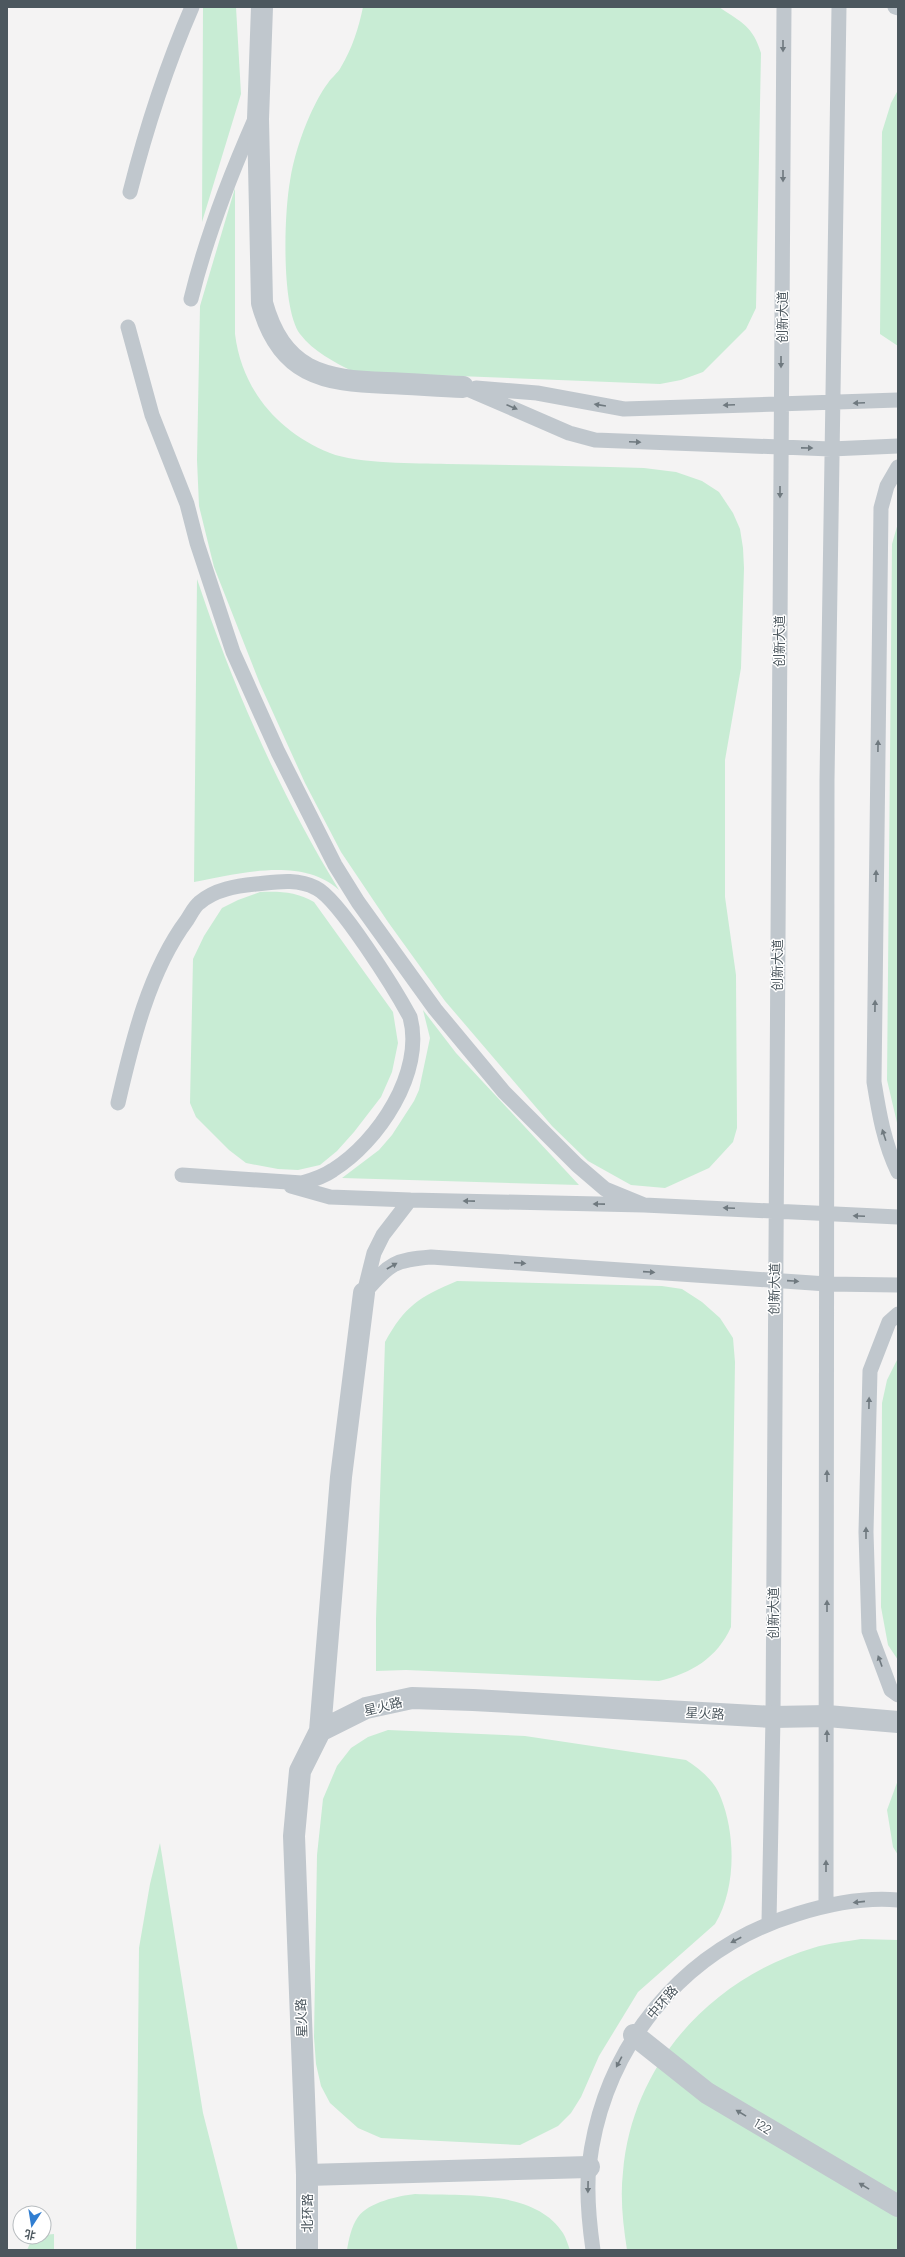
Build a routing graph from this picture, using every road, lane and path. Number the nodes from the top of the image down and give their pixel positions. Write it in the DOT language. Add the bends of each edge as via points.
graph roads {
  1 [pos="192,7"];
  2 [pos="262,7"];
  3 [pos="784,7"];
  4 [pos="839,7"];
  5 [pos="895,7"];
  6 [pos="898,8"];
  7 [pos="259,112"];
  8 [pos="130,192"];
  9 [pos="191,299"];
  10 [pos="128,327"];
  11 [pos="463,387"];
  12 [pos="898,400"];
  13 [pos="781,403"];
  14 [pos="832,404"];
  15 [pos="898,446"];
  16 [pos="781,448"];
  17 [pos="831,449"];
  18 [pos="898,467"];
  19 [pos="118,1103"];
  20 [pos="898,1172"];
  21 [pos="182,1175"];
  22 [pos="278,1182"];
  23 [pos="410,1200"];
  24 [pos="644,1205"];
  25 [pos="775,1210"];
  26 [pos="827,1215"];
  27 [pos="898,1217"];
  28 [pos="774,1280"];
  29 [pos="827,1284"];
  30 [pos="898,1285"];
  31 [pos="364,1293"];
  32 [pos="898,1314"];
  33 [pos="898,1695"];
  34 [pos="827,1716"];
  35 [pos="773,1717"];
  36 [pos="898,1722"];
  37 [pos="320,1731"];
  38 [pos="898,1900"];
  39 [pos="826,1905"];
  40 [pos="769,1922"];
  41 [pos="634,2035"];
  42 [pos="589,2167"];
  43 [pos="307,2175"];
  44 [pos="898,2206"];
  45 [pos="307,2250"];
  46 [pos="593,2250"];
  1 -- 8 [label="lane" via="175,45 155,104"];
  2 -- 7 [label="street"];
  3 -- 13 [label="lane, 创新大道, one-way"];
  4 -- 14 [label="lane"];
  5 -- 6 [label="lane"];
  7 -- 9 [label="lane" via="215,218"];
  7 -- 11 [label="street" via="262,303 272,331 287,354 306,368 346,382"];
  10 -- 24 [label="lane" via="152,415 187,504 197,543 233,652 278,752 335,865 362,908 435,1009 504,1092 577,1165 605,1189"];
  13 -- 11 [label="lane, one-way" via="624,409 537,393"];
  11 -- 16 [label="lane, one-way" via="569,434 595,440"];
  12 -- 14 [label="lane, one-way"];
  13 -- 14 [label="lane"];
  13 -- 16 [label="lane, 创新大道"];
  14 -- 17 [label="lane"];
  15 -- 17 [label="lane"];
  16 -- 17 [label="lane, one-way"];
  16 -- 25 [label="lane, 创新大道, one-way"];
  17 -- 26 [label="lane"];
  20 -- 18 [label="lane, one-way" via="882,1129 874,1082 881,516 887,486"];
  19 -- 22 [label="lane" via="134,1041 163,958 199,903 216,893 237,886 280,881 317,888 345,917 404,1006 413,1028 412,1050 399,1094 374,1134 334,1170 320,1178 302,1183"];
  21 -- 22 [label="lane"];
  22 -- 23 [label="lane" via="330,1197"];
  24 -- 23 [label="lane, one-way"];
  23 -- 31 [label="lane" via="383,1234 374,1253"];
  25 -- 24 [label="lane, one-way"];
  25 -- 26 [label="lane"];
  25 -- 28 [label="lane, 创新大道"];
  27 -- 26 [label="lane, one-way"];
  26 -- 29 [label="lane"];
  28 -- 29 [label="lane, one-way"];
  31 -- 28 [label="lane, one-way" via="383,1271 403,1259 431,1257"];
  28 -- 35 [label="lane, 创新大道"];
  29 -- 30 [label="lane"];
  34 -- 29 [label="lane, one-way"];
  31 -- 37 [label="street" via="341,1477"];
  33 -- 32 [label="lane, one-way" via="891,1690 869,1631 866,1532 870,1371 889,1322"];
  34 -- 35 [label="street, 星火路"];
  34 -- 36 [label="street, 星火路"];
  39 -- 34 [label="lane, one-way"];
  35 -- 37 [label="street, 星火路" via="412,1698 366,1708"];
  35 -- 40 [label="lane, 创新大道"];
  37 -- 43 [label="street, 星火路" via="300,1771 294,1836"];
  38 -- 39 [label="lane, 中环路, one-way"];
  39 -- 40 [label="lane, 中环路"];
  40 -- 41 [label="lane, 中环路, one-way" via="717,1950 671,1989"];
  41 -- 42 [label="lane, 中环路, one-way" via="612,2076 597,2121"];
  44 -- 41 [label="street, 122, one-way" via="707,2093"];
  42 -- 43 [label="street"];
  42 -- 46 [label="lane, 中环路, one-way" via="588,2214"];
  43 -- 45 [label="street, 北环路"];
}
